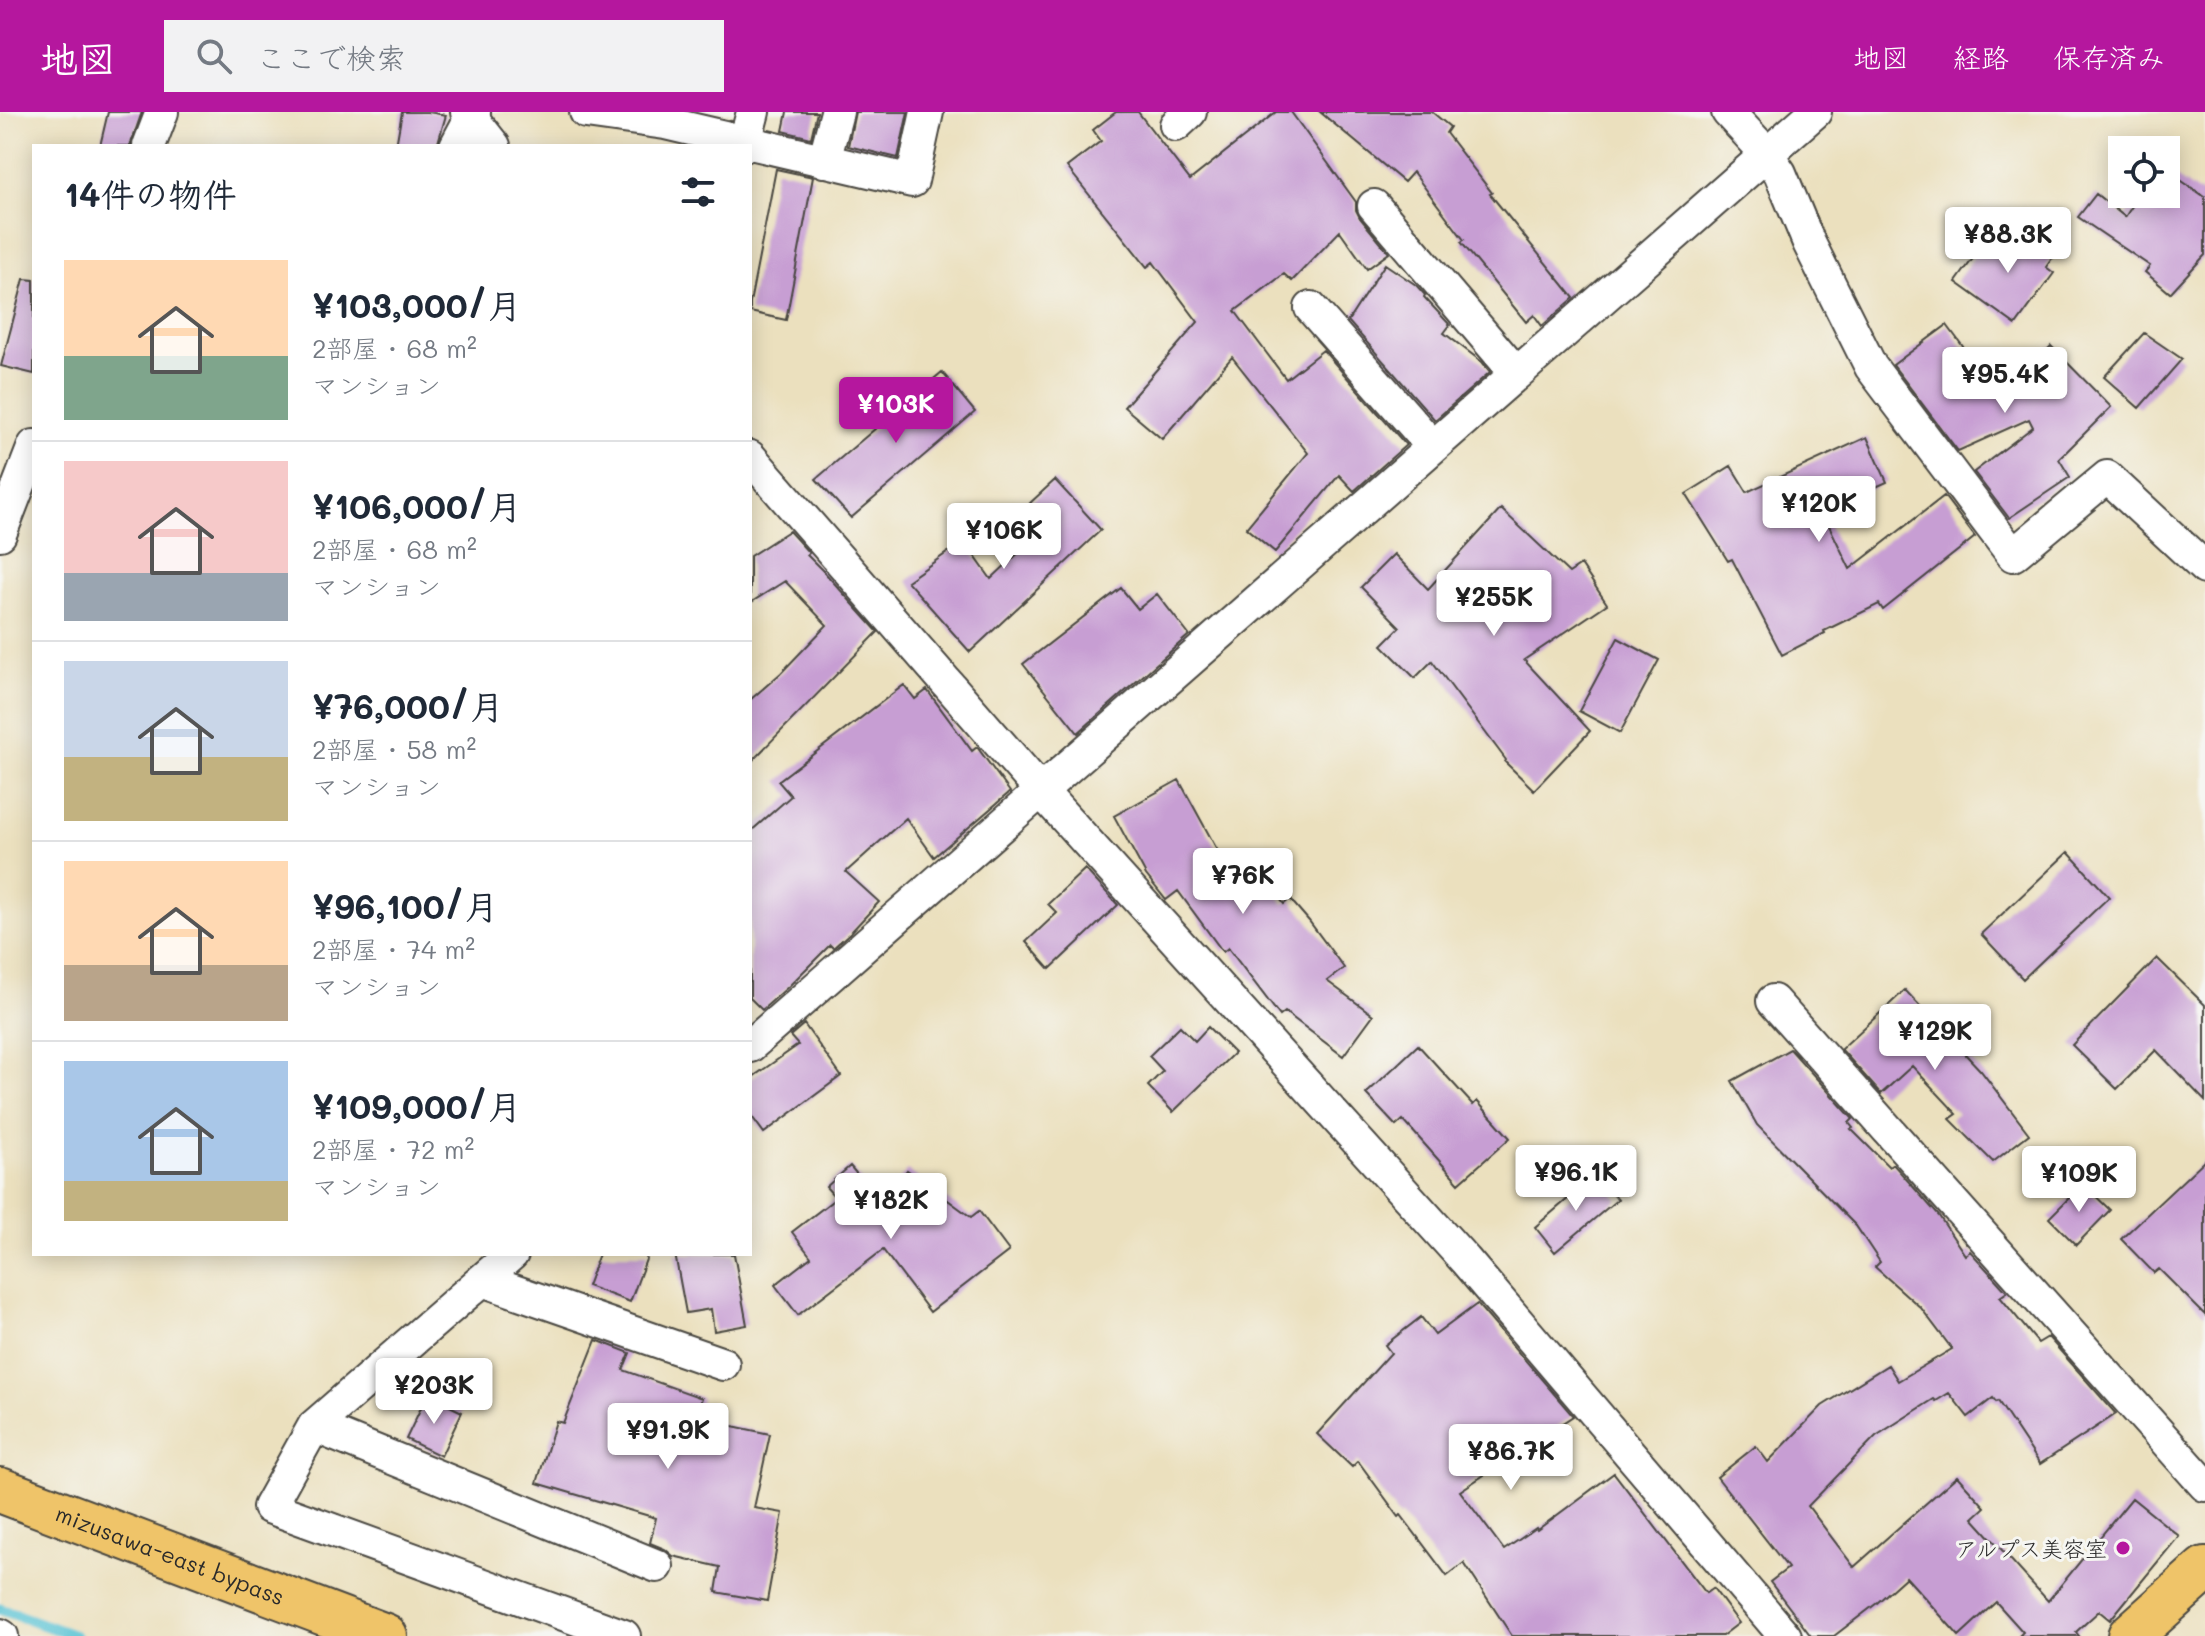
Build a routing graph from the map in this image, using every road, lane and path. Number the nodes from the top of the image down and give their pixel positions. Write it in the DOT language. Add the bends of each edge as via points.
graph roads {
  1 [pos="162,112"];
  2 [pos="586,112"];
  3 [pos="837,112"];
  4 [pos="927,112"];
  5 [pos="1728,112"];
  6 [pos="1815,112"];
  7 [pos="471,114"];
  8 [pos="663,127"];
  9 [pos="747,133"];
  10 [pos="150,144"];
  11 [pos="457,144"];
  12 [pos="493,144"];
  13 [pos="1767,154"];
  14 [pos="824,161"];
  15 [pos="1374,206"];
  16 [pos="1311,308"];
  17 [pos="1516,373"];
  18 [pos="1433,447"];
  19 [pos="32,451"];
  20 [pos="752,459"];
  21 [pos="0,534"];
  22 [pos="2205,568"];
  23 [pos="1041,791"];
  24 [pos="1773,1001"];
  25 [pos="752,1044"];
  26 [pos="510,1256"];
  27 [pos="482,1280"];
  28 [pos="723,1364"];
  29 [pos="314,1426"];
  30 [pos="2205,1485"];
  31 [pos="0,1490"];
  32 [pos="657,1566"];
  33 [pos="2205,1569"];
  34 [pos="385,1636"];
  35 [pos="624,1636"];
  36 [pos="1785,1636"];
  37 [pos="2130,1636"];
  1 -- 10 [label="street"];
  2 -- 8 [label="street"];
  3 -- 14 [label="street"];
  4 -- 14 [label="street" via="912,181"];
  5 -- 13 [label="street"];
  6 -- 13 [label="street"];
  7 -- 11 [label="street"];
  7 -- 12 [label="street"];
  8 -- 9 [label="street"];
  9 -- 14 [label="street"];
  13 -- 17 [label="street"];
  13 -- 22 [label="street" via="1871,367 2013,555 2107,477"];
  15 -- 17 [label="street"];
  16 -- 18 [label="street"];
  17 -- 18 [label="street"];
  18 -- 23 [label="street"];
  19 -- 21 [label="street"];
  20 -- 23 [label="street"];
  23 -- 25 [label="street"];
  23 -- 36 [label="street" via="1465,1260"];
  24 -- 30 [label="street"];
  26 -- 27 [label="street"];
  27 -- 28 [label="street"];
  27 -- 29 [label="street"];
  29 -- 32 [label="street"];
  29 -- 35 [label="street" via="269,1507"];
  31 -- 34 [label="highway, mizusawa-east bypass"];
  33 -- 37 [label="highway"];
}
